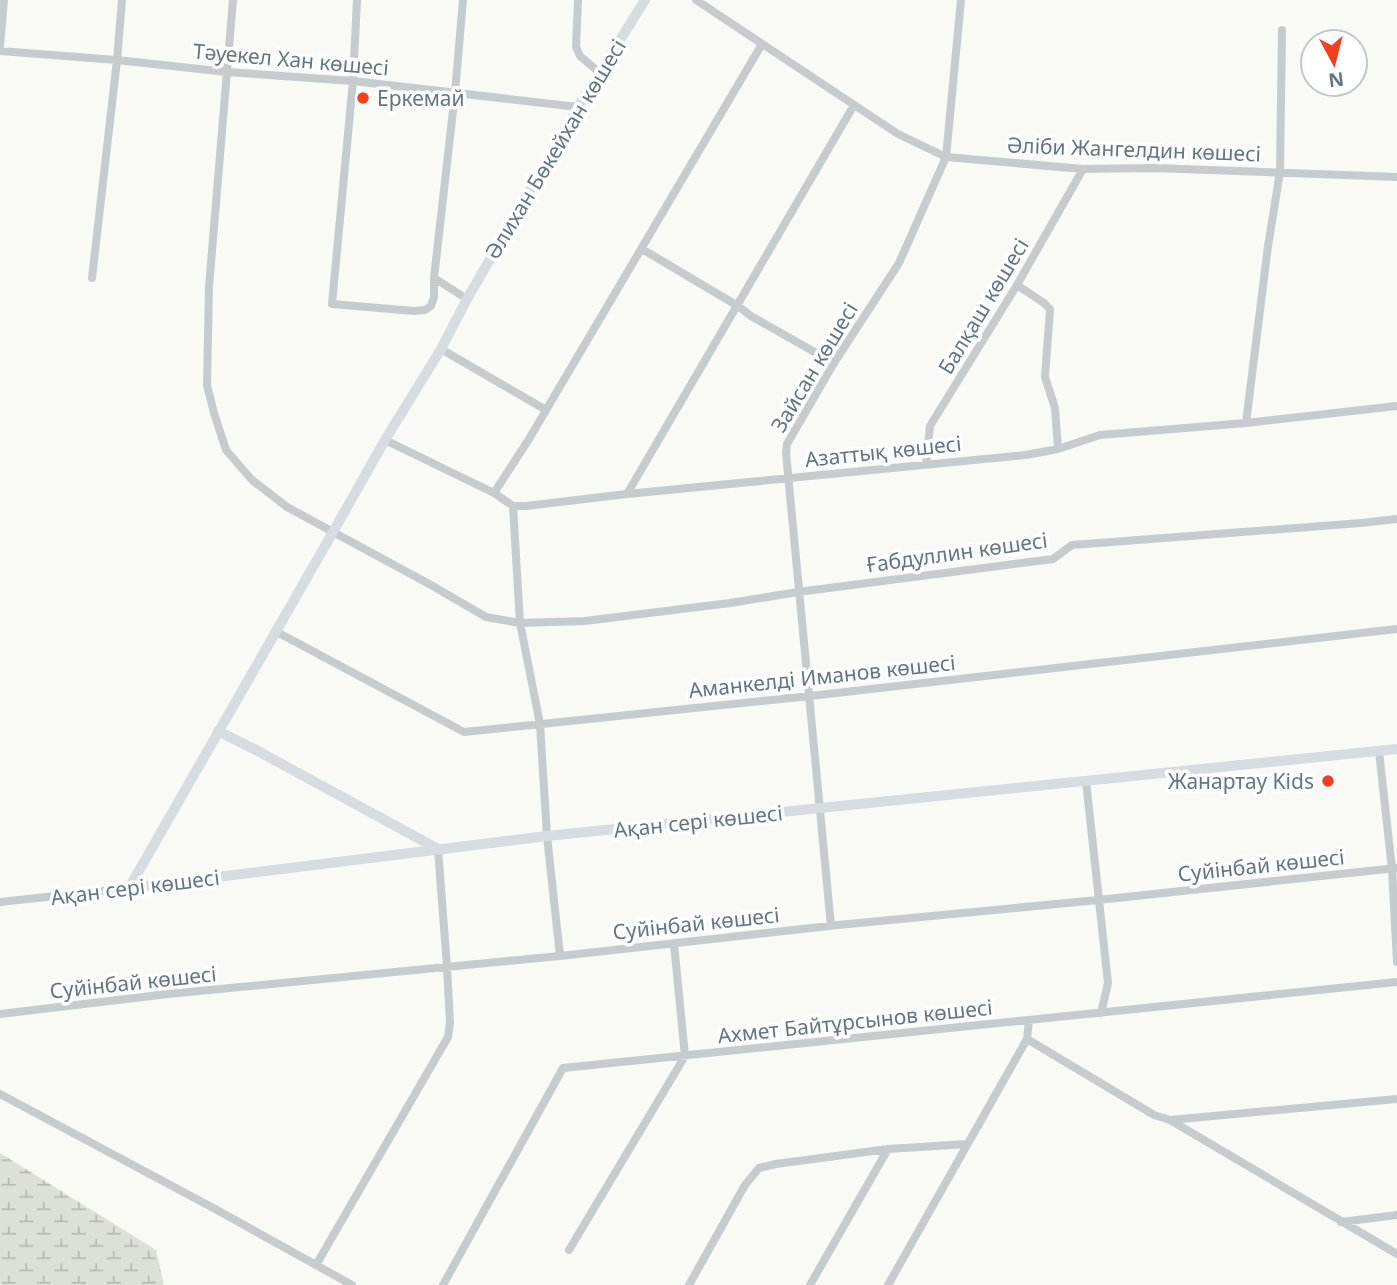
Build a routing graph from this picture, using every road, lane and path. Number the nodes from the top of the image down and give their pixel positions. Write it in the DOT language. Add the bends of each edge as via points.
graph roads {
  1 [pos="4,0"];
  2 [pos="122,0"];
  3 [pos="233,0"];
  4 [pos="357,0"];
  5 [pos="463,0"];
  6 [pos="578,0"];
  7 [pos="645,0"];
  8 [pos="696,0"];
  9 [pos="961,0"];
  10 [pos="1282,30"];
  11 [pos="762,44"];
  12 [pos="0,49"];
  13 [pos="117,60"];
  14 [pos="227,72"];
  15 [pos="600,72"];
  16 [pos="353,81"];
  17 [pos="455,93"];
  18 [pos="854,106"];
  19 [pos="578,107"];
  20 [pos="946,157"];
  21 [pos="1083,169"];
  22 [pos="1280,172"];
  23 [pos="1397,177"];
  24 [pos="642,249"];
  25 [pos="92,278"];
  26 [pos="434,278"];
  27 [pos="1017,285"];
  28 [pos="467,299"];
  29 [pos="738,306"];
  30 [pos="441,349"];
  31 [pos="834,363"];
  32 [pos="1397,406"];
  33 [pos="546,410"];
  34 [pos="1247,422"];
  35 [pos="385,440"];
  36 [pos="1058,449"];
  37 [pos="926,464"];
  38 [pos="788,478"];
  39 [pos="494,493"];
  40 [pos="627,494"];
  41 [pos="513,506"];
  42 [pos="1397,519"];
  43 [pos="334,533"];
  44 [pos="798,592"];
  45 [pos="520,623"];
  46 [pos="1397,629"];
  47 [pos="275,631"];
  48 [pos="810,696"];
  49 [pos="540,724"];
  50 [pos="218,731"];
  51 [pos="1397,749"];
  52 [pos="1379,751"];
  53 [pos="1086,781"];
  54 [pos="820,808"];
  55 [pos="547,836"];
  56 [pos="438,849"];
  57 [pos="1394,868"];
  58 [pos="129,888"];
  59 [pos="1098,900"];
  60 [pos="0,902"];
  61 [pos="831,926"];
  62 [pos="674,944"];
  63 [pos="560,956"];
  64 [pos="1397,962"];
  65 [pos="447,967"];
  66 [pos="1397,982"];
  67 [pos="1101,1013"];
  68 [pos="0,1014"];
  69 [pos="1029,1021"];
  70 [pos="1027,1039"];
  71 [pos="685,1056"];
  72 [pos="0,1094"];
  73 [pos="1397,1099"];
  74 [pos="1170,1120"];
  75 [pos="967,1144"];
  76 [pos="888,1149"];
  77 [pos="1397,1215"];
  78 [pos="1341,1222"];
  79 [pos="569,1250"];
  80 [pos="1397,1254"];
  81 [pos="316,1265"];
  82 [pos="352,1285"];
  83 [pos="443,1285"];
  84 [pos="689,1285"];
  85 [pos="810,1285"];
  86 [pos="888,1285"];
  1 -- 12 [label="street"];
  2 -- 13 [label="street"];
  3 -- 14 [label="street, Ғабдуллин көшесі"];
  4 -- 16 [label="street"];
  5 -- 17 [label="street"];
  6 -- 15 [label="street" via="576,47"];
  7 -- 15 [label="street, Әлихан Бөкейхан көшесі"];
  8 -- 11 [label="street"];
  9 -- 20 [label="street, Зайсан көшесі"];
  10 -- 22 [label="street"];
  11 -- 18 [label="street"];
  11 -- 24 [label="street"];
  12 -- 13 [label="street, Тәуекел Хан көшесі"];
  13 -- 14 [label="street, Тәуекел Хан көшесі"];
  13 -- 25 [label="street"];
  14 -- 16 [label="street, Тәуекел Хан көшесі"];
  14 -- 43 [label="street, Ғабдуллин көшесі" via="209,287 207,385 226,450 252,480 287,507"];
  15 -- 19 [label="street, Әлихан Бөкейхан көшесі"];
  16 -- 17 [label="street, Тәуекел Хан көшесі"];
  16 -- 26 [label="street" via="332,304 425,310 434,297"];
  17 -- 19 [label="street, Тәуекел Хан көшесі"];
  17 -- 26 [label="street"];
  18 -- 20 [label="street"];
  18 -- 29 [label="street"];
  19 -- 28 [label="street, Әлихан Бөкейхан көшесі"];
  20 -- 21 [label="street, Әліби Жангелдин көшесі"];
  20 -- 31 [label="street, Зайсан көшесі" via="900,262"];
  21 -- 22 [label="street, Әліби Жангелдин көшесі"];
  21 -- 27 [label="street, Балқаш көшесі"];
  22 -- 23 [label="street, Әліби Жангелдин көшесі"];
  22 -- 34 [label="street"];
  24 -- 29 [label="street"];
  24 -- 33 [label="street"];
  26 -- 28 [label="street"];
  27 -- 36 [label="street" via="1050,309 1045,377 1055,408"];
  27 -- 37 [label="street, Балқаш көшесі" via="930,426"];
  28 -- 30 [label="street, Әлихан Бөкейхан көшесі"];
  29 -- 31 [label="street"];
  29 -- 40 [label="street"];
  30 -- 33 [label="street"];
  30 -- 35 [label="street, Әлихан Бөкейхан көшесі"];
  31 -- 38 [label="street, Зайсан көшесі" via="787,444"];
  32 -- 34 [label="street, Азаттық көшесі"];
  33 -- 39 [label="street"];
  34 -- 36 [label="street, Азаттық көшесі" via="1100,435"];
  35 -- 39 [label="street"];
  35 -- 43 [label="street, Әлихан Бөкейхан көшесі"];
  36 -- 37 [label="street, Азаттық көшесі"];
  37 -- 38 [label="street, Азаттық көшесі"];
  38 -- 40 [label="street, Азаттық көшесі"];
  38 -- 44 [label="street, Зайсан көшесі"];
  39 -- 41 [label="street"];
  40 -- 41 [label="street, Азаттық көшесі"];
  41 -- 45 [label="street"];
  42 -- 44 [label="street, Ғабдуллин көшесі" via="1072,545 1053,559"];
  43 -- 45 [label="street, Ғабдуллин көшесі" via="486,617"];
  43 -- 47 [label="street, Әлихан Бөкейхан көшесі"];
  44 -- 45 [label="street, Ғабдуллин көшесі" via="585,621"];
  44 -- 48 [label="street, Зайсан көшесі"];
  45 -- 49 [label="street"];
  46 -- 48 [label="street, Аманкелді Иманов көшесі"];
  47 -- 49 [label="street, Аманкелді Иманов көшесі" via="464,732"];
  47 -- 50 [label="street, Әлихан Бөкейхан көшесі"];
  48 -- 49 [label="street, Аманкелді Иманов көшесі"];
  48 -- 54 [label="street, Зайсан көшесі"];
  49 -- 55 [label="street"];
  50 -- 56 [label="street"];
  50 -- 58 [label="street, Әлихан Бөкейхан көшесі"];
  51 -- 52 [label="street, Ақан сері көшесі"];
  52 -- 53 [label="street, Ақан сері көшесі"];
  52 -- 57 [label="street"];
  53 -- 54 [label="street, Ақан сері көшесі"];
  53 -- 59 [label="street"];
  54 -- 55 [label="street, Ақан сері көшесі"];
  54 -- 61 [label="street, Зайсан көшесі"];
  55 -- 56 [label="street, Ақан сері көшесі"];
  55 -- 63 [label="street"];
  56 -- 58 [label="street, Ақан сері көшесі"];
  56 -- 65 [label="street"];
  57 -- 59 [label="street, Суйінбай көшесі"];
  57 -- 64 [label="street"];
  58 -- 60 [label="street, Ақан сері көшесі"];
  59 -- 61 [label="street, Суйінбай көшесі"];
  59 -- 67 [label="street" via="1108,982"];
  61 -- 62 [label="street, Суйінбай көшесі"];
  62 -- 63 [label="street, Суйінбай көшесі"];
  62 -- 71 [label="street"];
  63 -- 65 [label="street, Суйінбай көшесі"];
  65 -- 68 [label="street, Суйінбай көшесі"];
  65 -- 81 [label="street" via="447,1037"];
  66 -- 67 [label="street, Ахмет Байтұрсынов көшесі"];
  67 -- 69 [label="street, Ахмет Байтұрсынов көшесі"];
  69 -- 70 [label="street"];
  69 -- 71 [label="street, Ахмет Байтұрсынов көшесі"];
  70 -- 74 [label="street" via="1154,1115"];
  70 -- 75 [label="street"];
  71 -- 79 [label="street"];
  71 -- 83 [label="street, Ахмет Байтұрсынов көшесі" via="563,1068"];
  72 -- 81 [label="street"];
  73 -- 74 [label="street"];
  74 -- 78 [label="street"];
  75 -- 76 [label="street"];
  75 -- 86 [label="street"];
  76 -- 84 [label="street" via="760,1168 745,1185"];
  76 -- 85 [label="street"];
  77 -- 78 [label="street"];
  78 -- 80 [label="street"];
  81 -- 82 [label="street"];
}
